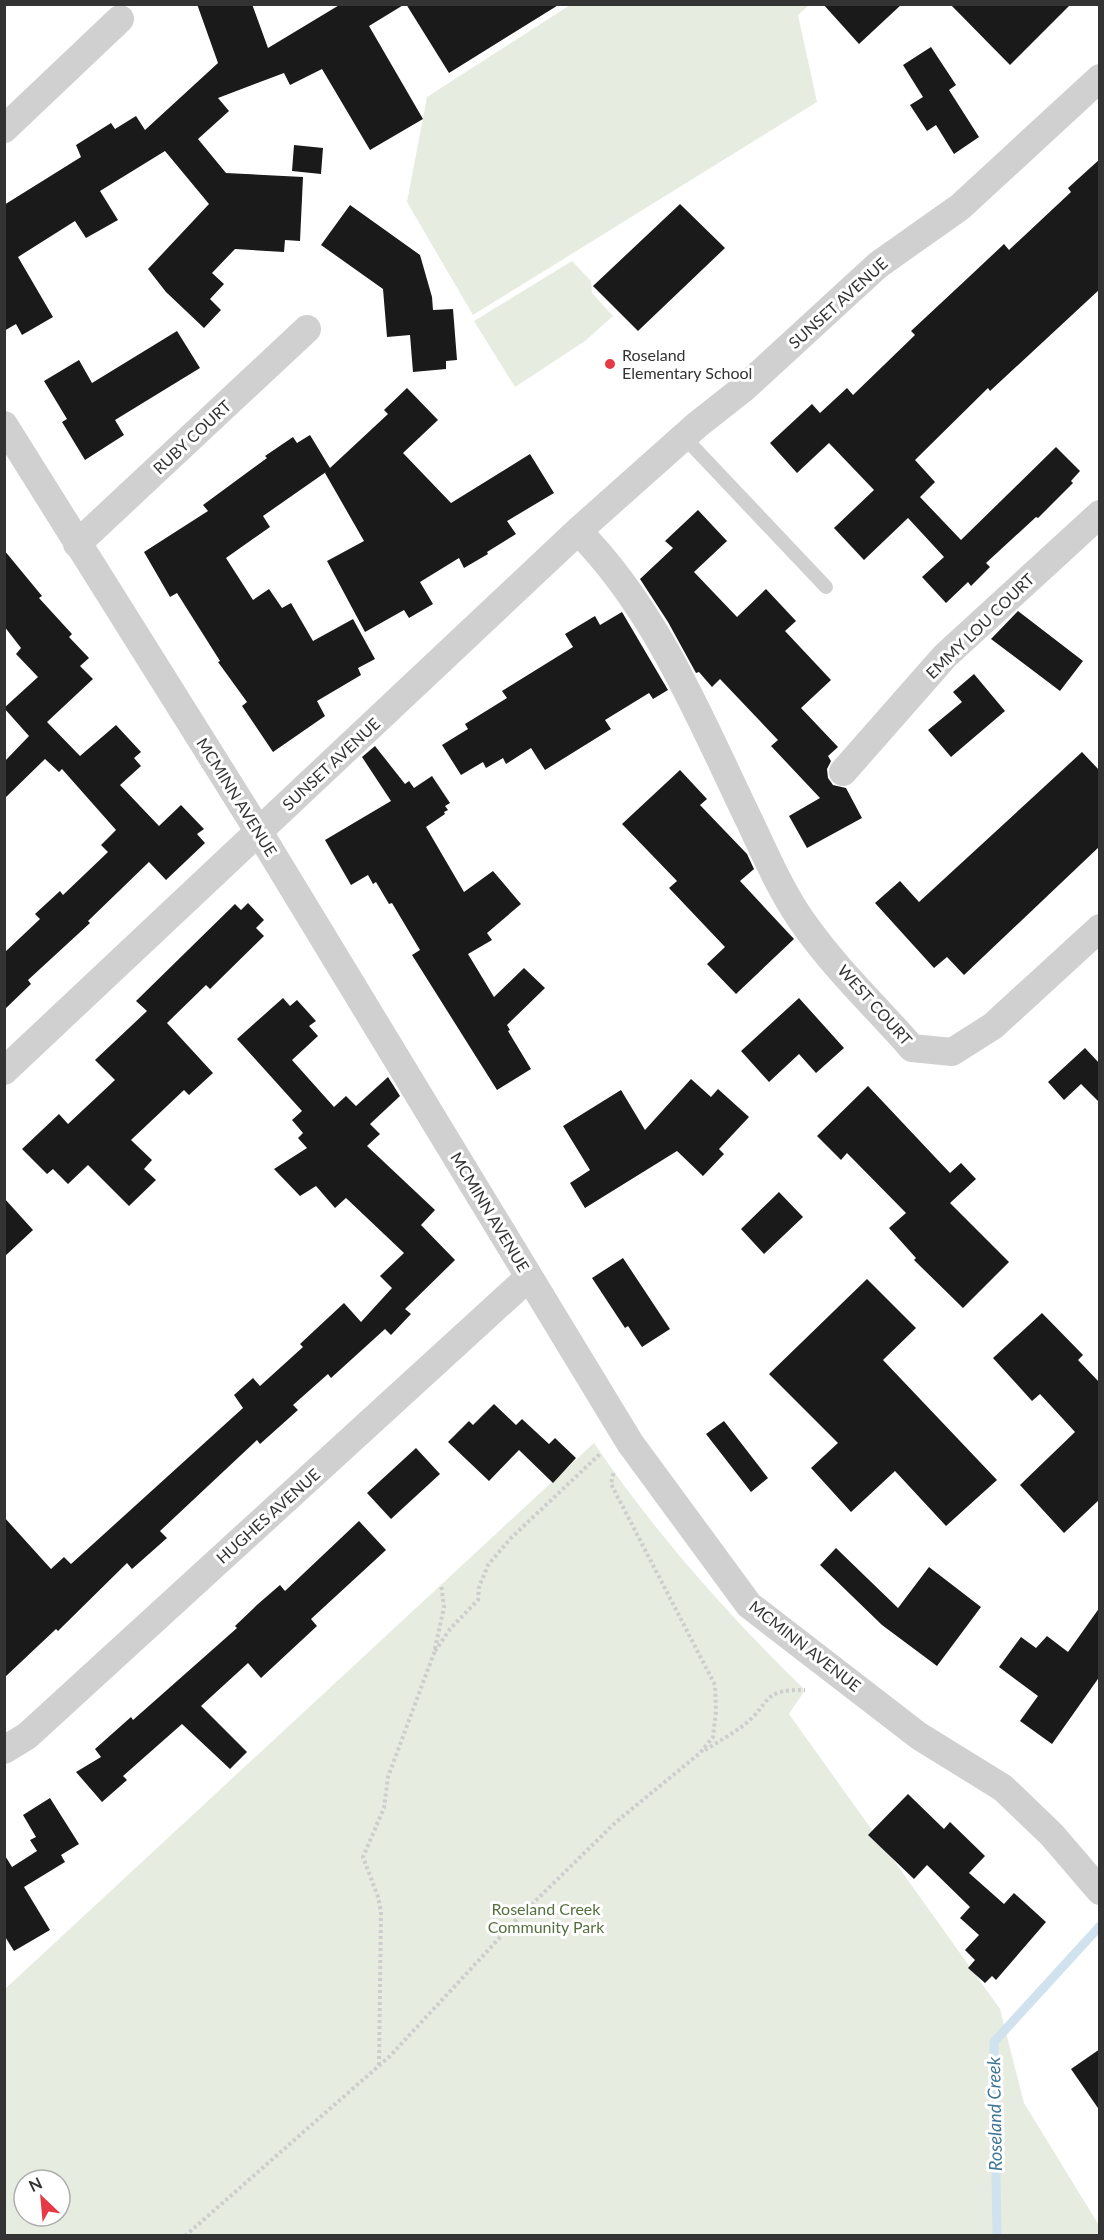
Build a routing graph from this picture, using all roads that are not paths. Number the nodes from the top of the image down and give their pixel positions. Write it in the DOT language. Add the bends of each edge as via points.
graph roads {
  1 [pos="120,20"];
  2 [pos="1100,78"];
  3 [pos="4,129"];
  4 [pos="307,329"];
  5 [pos="4,425"];
  6 [pos="684,437"];
  7 [pos="1100,514"];
  8 [pos="578,531"];
  9 [pos="77,544"];
  10 [pos="826,587"];
  11 [pos="843,772"];
  12 [pos="259,832"];
  13 [pos="1100,928"];
  14 [pos="4,1071"];
  15 [pos="529,1277"];
  16 [pos="4,1750"];
  17 [pos="1100,1891"];
  1 -- 3 [label="street"];
  2 -- 6 [label="street, SUNSET AVENUE" via="960,207 878,265 744,388"];
  4 -- 9 [label="street, RUBY COURT"];
  5 -- 9 [label="street, MCMINN AVENUE"];
  6 -- 8 [label="street, SUNSET AVENUE"];
  6 -- 10 [label="lane"];
  7 -- 11 [label="street, EMMY LOU COURT" via="945,656"];
  8 -- 12 [label="street, SUNSET AVENUE"];
  8 -- 13 [label="street, WEST COURT" via="628,589 665,646 768,859 806,928 912,1048 952,1052 993,1026"];
  9 -- 12 [label="street, MCMINN AVENUE"];
  12 -- 14 [label="street, SUNSET AVENUE"];
  12 -- 15 [label="street, MCMINN AVENUE"];
  15 -- 16 [label="street, HUGHES AVENUE" via="27,1736"];
  15 -- 17 [label="street, MCMINN AVENUE" via="630,1443 749,1605 920,1736 1003,1788 1052,1835"];
}
